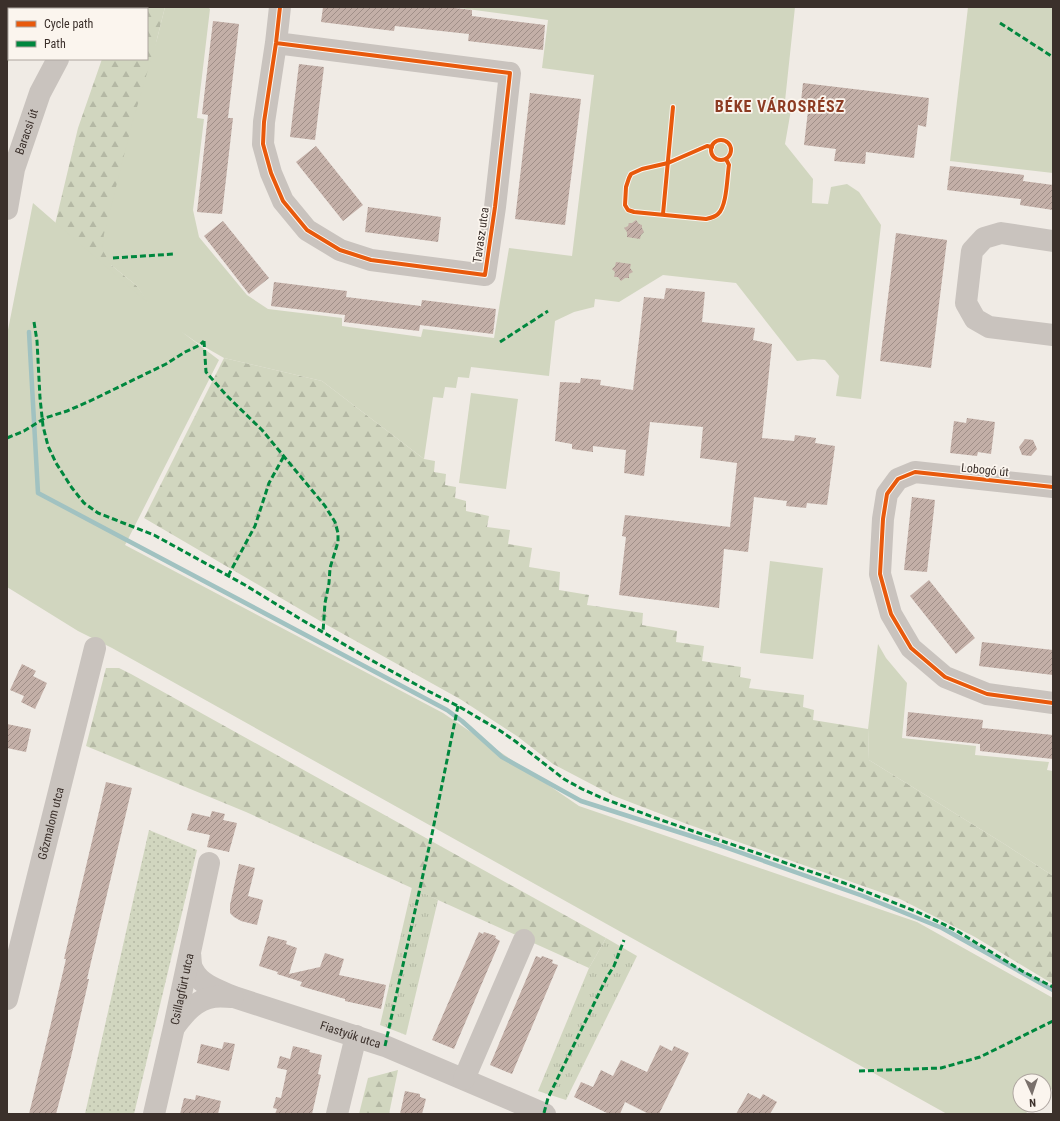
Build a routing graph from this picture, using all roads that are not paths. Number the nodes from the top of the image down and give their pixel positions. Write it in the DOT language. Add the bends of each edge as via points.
graph roads {
  1 [pos="280,7"];
  2 [pos="276,44"];
  3 [pos="57,60"];
  4 [pos="7,209"];
  5 [pos="1053,241"];
  6 [pos="1053,335"];
  7 [pos="1053,487"];
  8 [pos="95,648"];
  9 [pos="1053,702"];
  10 [pos="209,863"];
  11 [pos="524,940"];
  12 [pos="190,954"];
  13 [pos="234,998"];
  14 [pos="7,999"];
  15 [pos="174,1027"];
  16 [pos="356,1036"];
  17 [pos="464,1079"];
  18 [pos="154,1114"];
  19 [pos="337,1114"];
  20 [pos="546,1114"];
  1 -- 2 [label="street, Tavasz utca"];
  2 -- 2 [label="street, Tavasz utca" via="263,144 271,173 283,201 307,230 340,250 371,260 485,275 510,73"];
  3 -- 4 [label="street, Baracsi út" via="40,93 21,149 14,170"];
  5 -- 6 [label="street" via="1001,233 984,238 972,251 966,303 975,319 989,327"];
  7 -- 9 [label="street, Lobogó út" via="915,472 898,479 887,494 880,574 891,614 911,648 945,677 987,694"];
  8 -- 14 [label="street, Gőzmalom utca"];
  10 -- 12 [label="street, Csillagfürt utca"];
  11 -- 17 [label="street"];
  12 -- 13 [label="street, Fiastyúk utca" via="192,968 199,979"];
  12 -- 15 [label="street, Csillagfürt utca"];
  13 -- 15 [label="street, Fiastyúk utca" via="214,997 198,1002"];
  13 -- 16 [label="street, Fiastyúk utca"];
  15 -- 18 [label="street, Csillagfürt utca"];
  16 -- 17 [label="street, Fiastyúk utca"];
  16 -- 19 [label="street"];
  17 -- 20 [label="street, Fiastyúk utca"];
}
